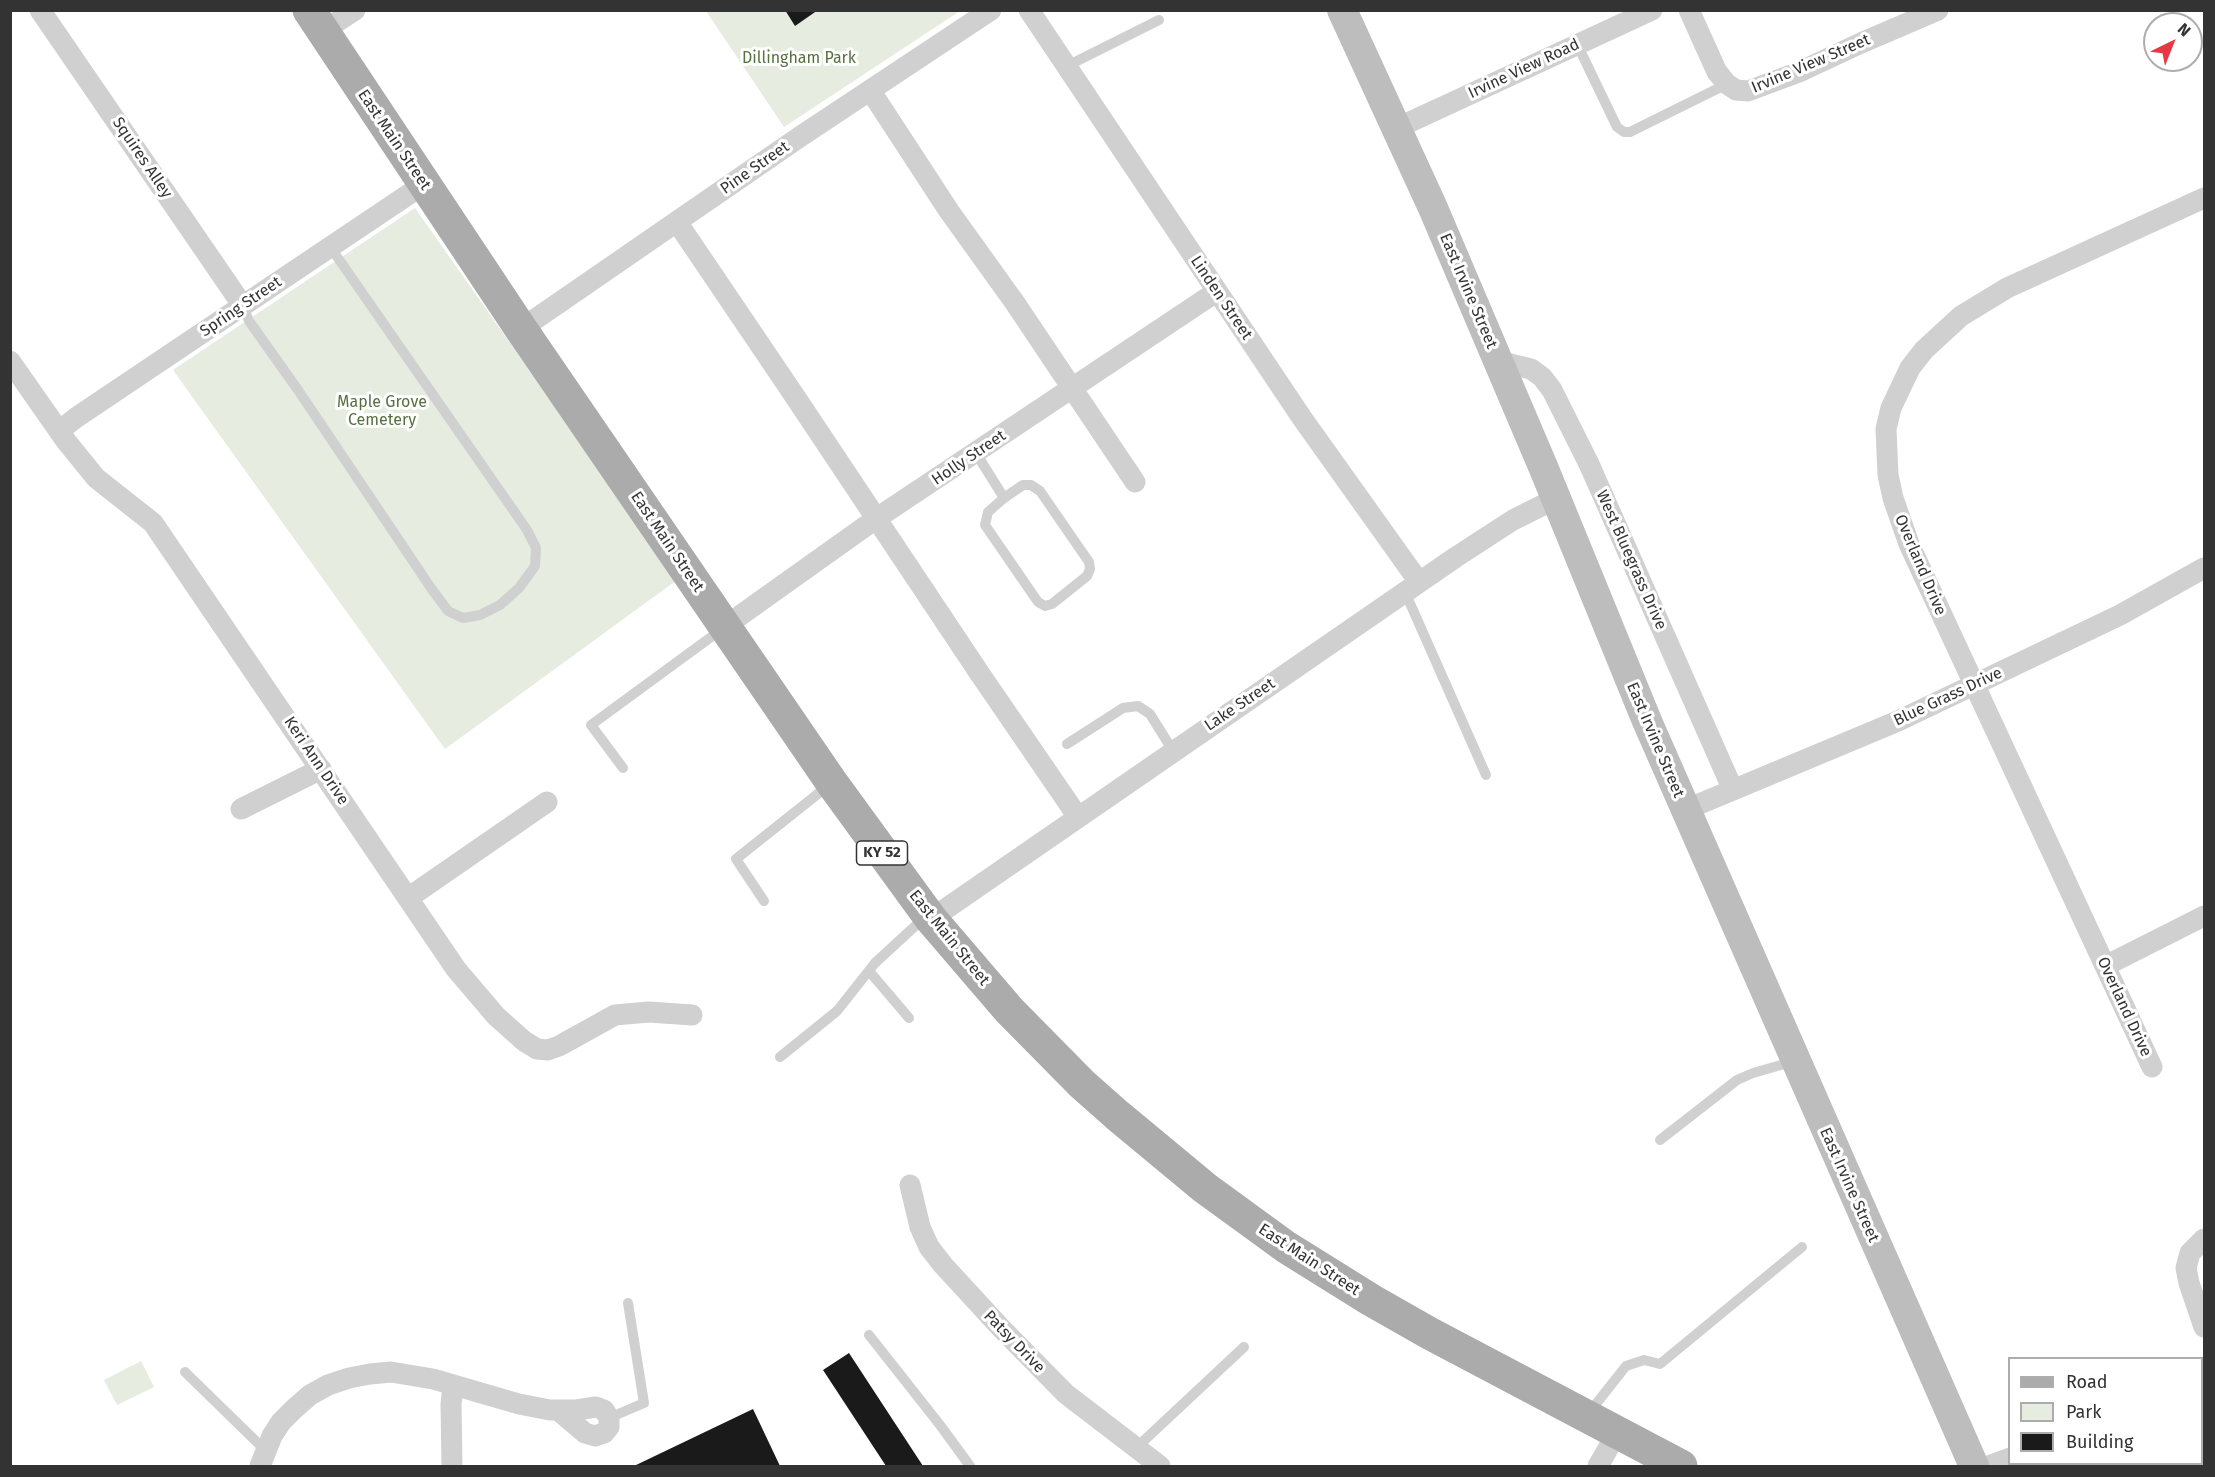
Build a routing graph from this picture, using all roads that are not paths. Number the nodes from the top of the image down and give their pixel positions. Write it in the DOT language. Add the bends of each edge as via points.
graph roads {
  1 [pos="40,10"];
  2 [pos="355,10"];
  3 [pos="990,10"];
  4 [pos="1029,10"];
  5 [pos="1342,10"];
  6 [pos="1652,10"];
  7 [pos="1689,10"];
  8 [pos="1938,10"];
  9 [pos="1159,20"];
  10 [pos="316,21"];
  11 [pos="1576,44"];
  12 [pos="1066,66"];
  13 [pos="1727,84"];
  14 [pos="870,90"];
  15 [pos="1397,128"];
  16 [pos="424,184"];
  17 [pos="2205,198"];
  18 [pos="676,222"];
  19 [pos="331,248"];
  20 [pos="1216,292"];
  21 [pos="243,306"];
  22 [pos="521,329"];
  23 [pos="10,361"];
  24 [pos="1498,361"];
  25 [pos="1072,390"];
  26 [pos="59,432"];
  27 [pos="976,453"];
  28 [pos="1135,482"];
  29 [pos="1004,498"];
  30 [pos="1555,499"];
  31 [pos="877,518"];
  32 [pos="2205,568"];
  33 [pos="1412,587"];
  34 [pos="724,627"];
  35 [pos="1974,685"];
  36 [pos="1067,744"];
  37 [pos="1173,751"];
  38 [pos="623,768"];
  39 [pos="321,769"];
  40 [pos="1486,775"];
  41 [pos="832,783"];
  42 [pos="1733,790"];
  43 [pos="547,802"];
  44 [pos="241,809"];
  45 [pos="1685,810"];
  46 [pos="1078,817"];
  47 [pos="408,898"];
  48 [pos="764,901"];
  49 [pos="930,916"];
  50 [pos="2205,916"];
  51 [pos="2105,966"];
  52 [pos="869,971"];
  53 [pos="692,1015"];
  54 [pos="909,1018"];
  55 [pos="780,1058"];
  56 [pos="1795,1061"];
  57 [pos="2152,1067"];
  58 [pos="1660,1140"];
  59 [pos="909,1185"];
  60 [pos="2205,1239"];
  61 [pos="1802,1248"];
  62 [pos="628,1303"];
  63 [pos="2205,1327"];
  64 [pos="868,1335"];
  65 [pos="1244,1347"];
  66 [pos="185,1372"];
  67 [pos="453,1385"];
  68 [pos="1586,1416"];
  69 [pos="609,1418"];
  70 [pos="1617,1432"];
  71 [pos="1136,1448"];
  72 [pos="263,1459"];
  73 [pos="2008,1459"];
  74 [pos="452,1467"];
  75 [pos="970,1467"];
  76 [pos="1160,1467"];
  77 [pos="1598,1467"];
  78 [pos="1681,1467"];
  79 [pos="1974,1467"];
  80 [pos="1988,1467"];
  1 -- 21 [label="street, Squires Alley"];
  2 -- 10 [label="street"];
  3 -- 14 [label="street, Pine Street"];
  4 -- 12 [label="street, Linden Street"];
  5 -- 15 [label="street, East Irvine Street"];
  6 -- 11 [label="street, Irvine View Road"];
  7 -- 13 [label="street, Irvine View Street" via="1717,72"];
  8 -- 13 [label="street, Irvine View Street" via="1762,87 1736,90"];
  9 -- 12 [label="lane"];
  10 -- 16 [label="main road, East Main Street / KY 52"];
  11 -- 13 [label="lane" via="1617,128 1624,132"];
  11 -- 15 [label="street, Irvine View Road"];
  12 -- 20 [label="street, Linden Street"];
  14 -- 18 [label="street, Pine Street"];
  14 -- 25 [label="street"];
  15 -- 24 [label="street, East Irvine Street"];
  16 -- 19 [label="street, Spring Street"];
  16 -- 22 [label="main road, East Main Street / KY 52"];
  17 -- 35 [label="street, Overland Drive" via="1983,301 1924,350 1899,387 1886,429 1893,498 1909,544"];
  18 -- 22 [label="street, Pine Street"];
  18 -- 31 [label="street"];
  19 -- 21 [label="street, Spring Street"];
  19 -- 21 [label="lane" via="536,548 535,566 500,605 463,618 448,611 249,321"];
  20 -- 25 [label="street, Holly Street"];
  20 -- 33 [label="street, Linden Street"];
  21 -- 26 [label="street, Spring Street"];
  22 -- 34 [label="main road, East Main Street / KY 52"];
  23 -- 26 [label="street, Keri Ann Drive"];
  24 -- 30 [label="street, East Irvine Street"];
  24 -- 42 [label="street, West Bluegrass Drive" via="1531,369 1552,390 1589,464"];
  25 -- 27 [label="street, Holly Street"];
  25 -- 28 [label="street"];
  26 -- 39 [label="street, Keri Ann Drive" via="96,478 153,523"];
  27 -- 29 [label="lane"];
  27 -- 31 [label="street, Holly Street"];
  29 -- 29 [label="lane" via="1023,485 1040,491 1089,562 1087,576 1052,604 1038,602 986,525 988,512"];
  30 -- 33 [label="street, Lake Street" via="1513,520"];
  30 -- 45 [label="street, East Irvine Street"];
  31 -- 34 [label="street, Holly Street"];
  31 -- 46 [label="street"];
  32 -- 35 [label="street, Blue Grass Drive" via="2120,615"];
  33 -- 37 [label="street, Lake Street"];
  33 -- 40 [label="lane"];
  34 -- 38 [label="lane" via="591,725"];
  34 -- 41 [label="main road, East Main Street / KY 52"];
  35 -- 42 [label="street, Blue Grass Drive"];
  35 -- 51 [label="street, Overland Drive"];
  36 -- 37 [label="lane" via="1123,708 1138,706 1150,714"];
  37 -- 46 [label="street, Lake Street"];
  39 -- 44 [label="street"];
  39 -- 47 [label="street, Keri Ann Drive"];
  41 -- 48 [label="lane" via="736,860"];
  41 -- 49 [label="main road, East Main Street / KY 52"];
  42 -- 45 [label="street, Blue Grass Drive"];
  43 -- 47 [label="street"];
  45 -- 56 [label="street, East Irvine Street"];
  46 -- 49 [label="street, Lake Street"];
  47 -- 53 [label="street, Keri Ann Drive" via="469,986 524,1041 537,1048 559,1046 615,1015"];
  49 -- 52 [label="lane"];
  49 -- 68 [label="main road, East Main Street / KY 52" via="983,981 1044,1046 1117,1115 1204,1188 1286,1247 1371,1300"];
  50 -- 51 [label="street"];
  51 -- 57 [label="street, Overland Drive"];
  52 -- 54 [label="lane"];
  52 -- 55 [label="lane" via="837,1011"];
  56 -- 58 [label="lane" via="1737,1080"];
  56 -- 79 [label="street, East Irvine Street"];
  59 -- 71 [label="street, Patsy Drive" via="920,1227 943,1265 1066,1394"];
  60 -- 63 [label="street" via="2190,1253 2186,1268"];
  61 -- 68 [label="lane" via="1660,1365 1644,1360 1626,1365"];
  62 -- 69 [label="lane" via="644,1403"];
  64 -- 75 [label="lane"];
  65 -- 71 [label="lane"];
  66 -- 72 [label="lane"];
  67 -- 69 [label="street" via="559,1411 585,1433 595,1436 609,1427"];
  67 -- 72 [label="street" via="391,1372 328,1385 310,1395 281,1422"];
  67 -- 74 [label="street"];
  68 -- 70 [label="main road, East Main Street / KY 52"];
  70 -- 77 [label="street"];
  70 -- 78 [label="main road, East Main Street / KY 52"];
  71 -- 76 [label="street, Patsy Drive"];
  73 -- 80 [label="street"];
}
